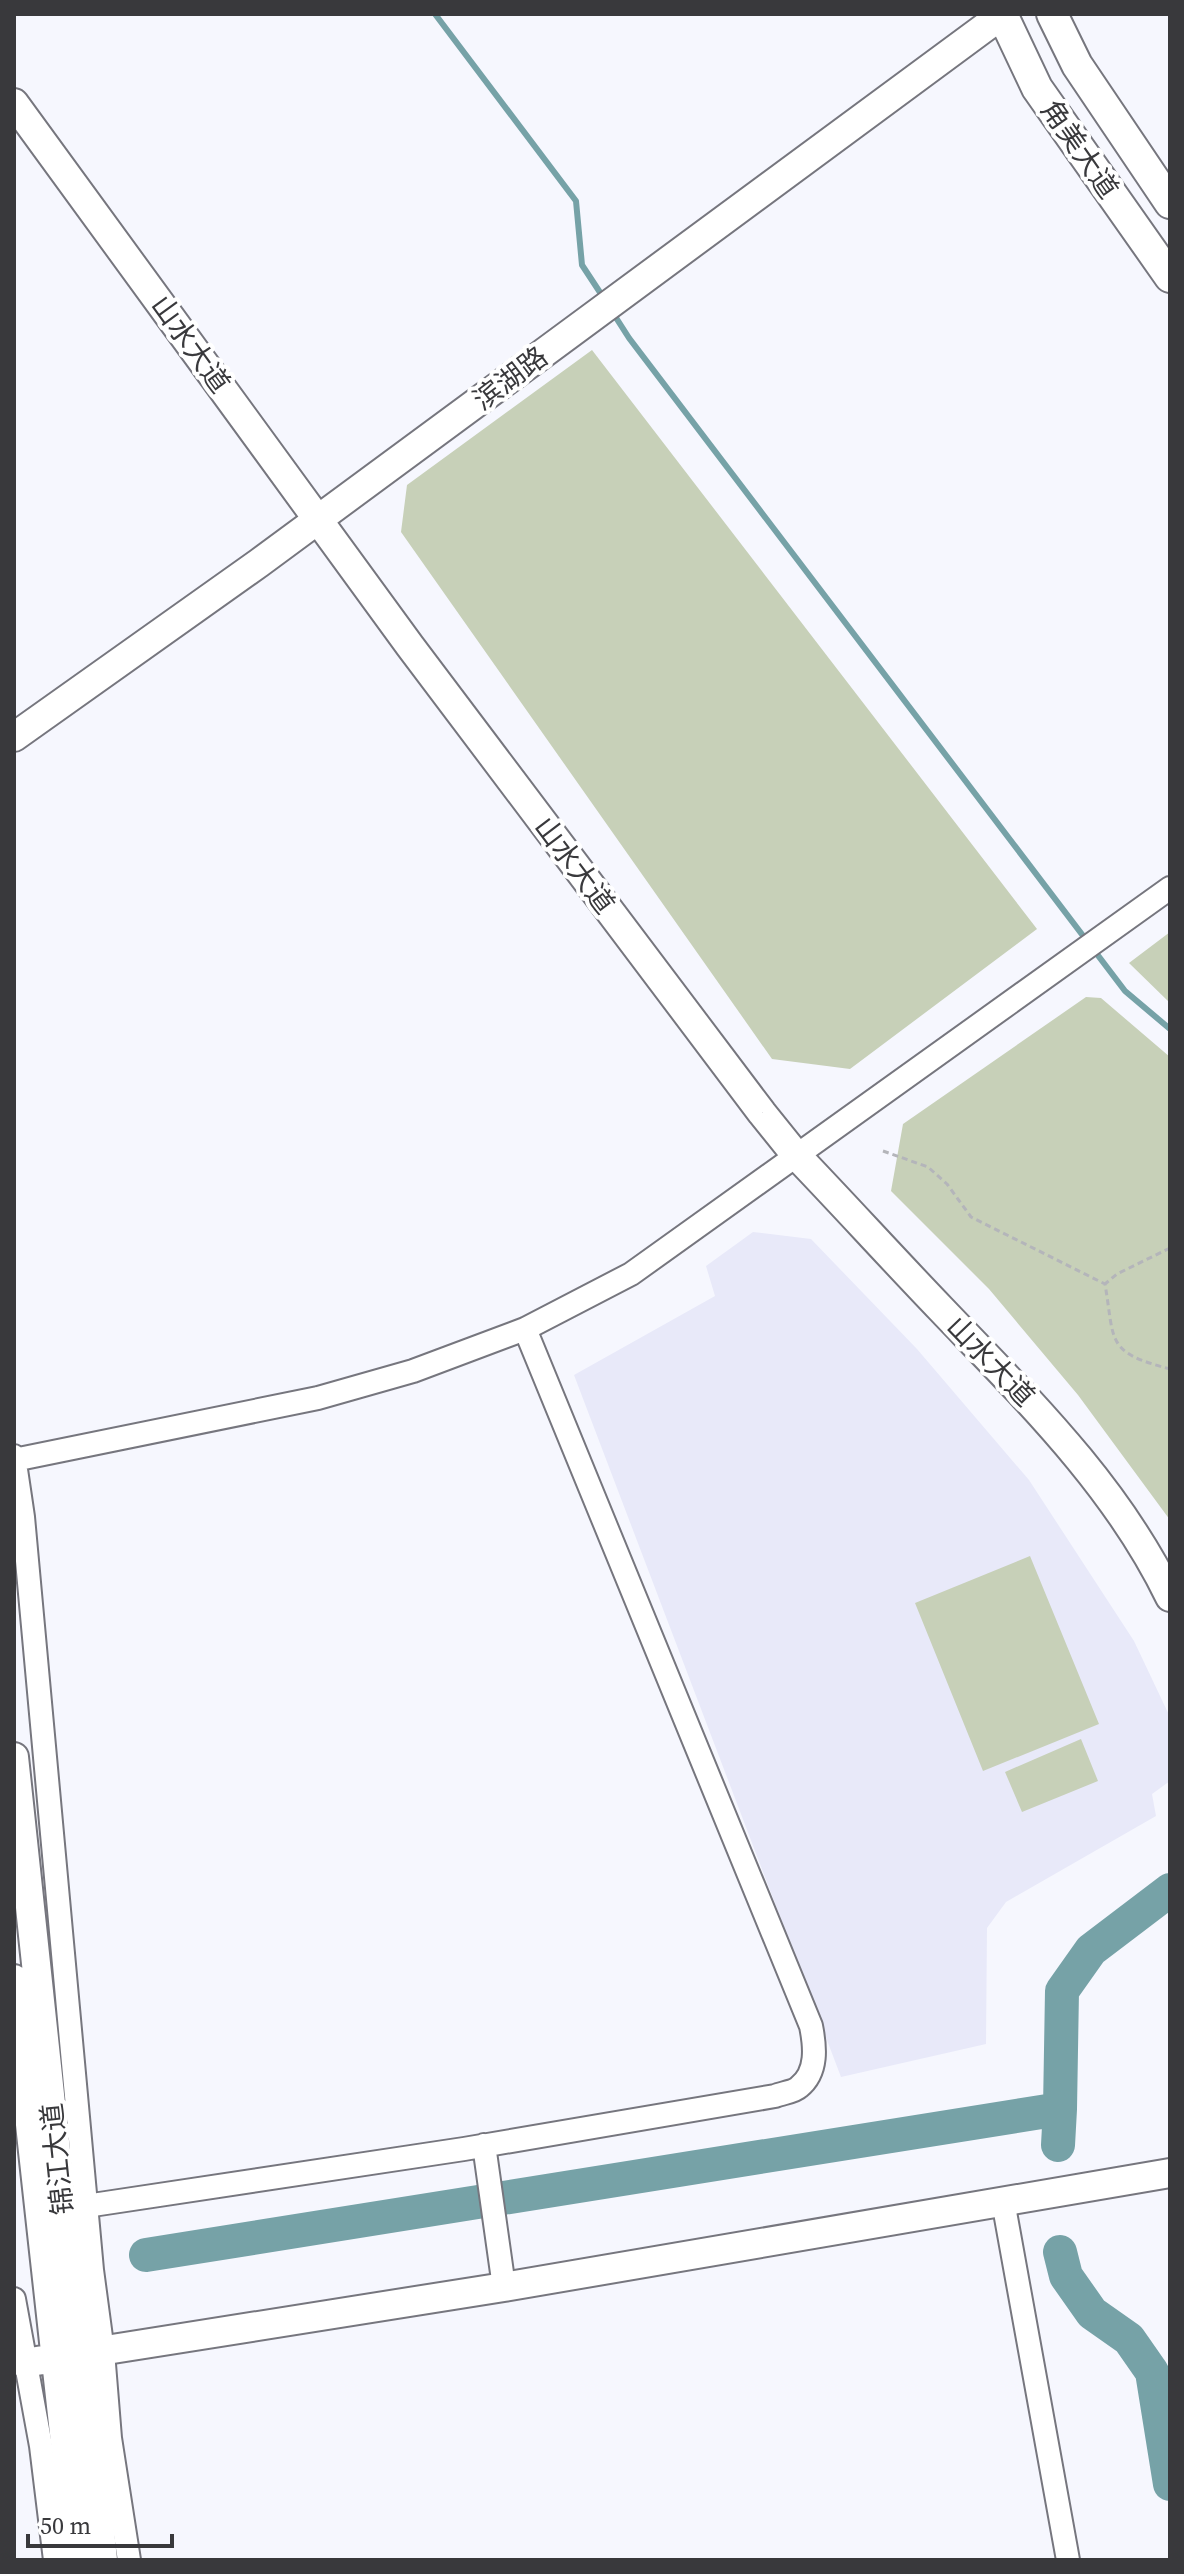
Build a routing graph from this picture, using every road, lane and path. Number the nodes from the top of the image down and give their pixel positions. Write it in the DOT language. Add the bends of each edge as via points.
graph roads {
  1 [pos="1002,14"];
  2 [pos="1052,14"];
  3 [pos="14,103"];
  4 [pos="1170,203"];
  5 [pos="1170,277"];
  6 [pos="320,519"];
  7 [pos="14,737"];
  8 [pos="1170,888"];
  9 [pos="883,1151"];
  10 [pos="795,1154"];
  11 [pos="1170,1248"];
  12 [pos="1105,1284"];
  13 [pos="525,1329"];
  14 [pos="1170,1369"];
  15 [pos="14,1459"];
  16 [pos="1170,1597"];
  17 [pos="14,1757"];
  18 [pos="14,1979"];
  19 [pos="486,2156"];
  20 [pos="1170,2173"];
  21 [pos="1003,2201"];
  22 [pos="86,2206"];
  23 [pos="504,2287"];
  24 [pos="14,2299"];
  25 [pos="80,2356"];
  26 [pos="19,2364"];
  27 [pos="55,2560"];
  28 [pos="78,2560"];
  29 [pos="103,2560"];
  30 [pos="129,2560"];
  31 [pos="1068,2560"];
  1 -- 5 [label="main road, 角美大道" via="1037,88"];
  1 -- 6 [label="street, 滨湖路"];
  2 -- 4 [label="main road, 角美大道" via="1077,65"];
  3 -- 6 [label="street, 山水大道"];
  6 -- 7 [label="street, 滨湖路"];
  6 -- 10 [label="street, 山水大道" via="410,646"];
  8 -- 10 [label="street"];
  9 -- 12 [label="path" via="928,1167 971,1217"];
  10 -- 13 [label="street" via="631,1274"];
  10 -- 16 [label="street, 山水大道" via="1094,1476 1150,1556"];
  11 -- 12 [label="path"];
  12 -- 14 [label="path" via="1111,1333 1120,1348 1142,1362"];
  13 -- 15 [label="street" via="413,1371 318,1398"];
  13 -- 19 [label="street" via="811,2026 815,2049 812,2069 799,2088 775,2096"];
  15 -- 22 [label="street"];
  17 -- 25 [label="street, 锦江大道"];
  18 -- 25 [label="street, 锦江大道"];
  19 -- 22 [label="street"];
  19 -- 23 [label="street"];
  20 -- 21 [label="street"];
  21 -- 23 [label="street"];
  21 -- 31 [label="street"];
  22 -- 25 [label="street"];
  23 -- 25 [label="street"];
  24 -- 26 [label="street"];
  25 -- 26 [label="street"];
  25 -- 28 [label="street, 锦江大道"];
  25 -- 29 [label="street, 锦江大道"];
  25 -- 30 [label="street" via="110,2438"];
  26 -- 27 [label="street" via="41,2446"];
}
